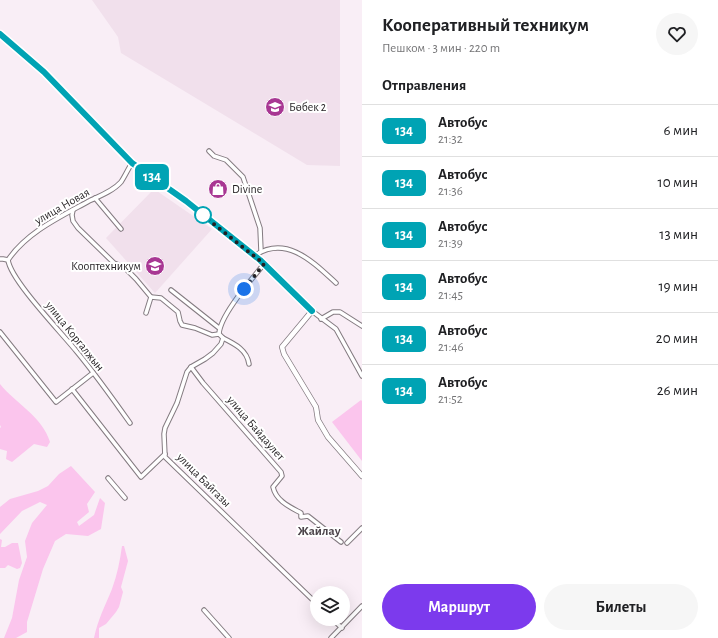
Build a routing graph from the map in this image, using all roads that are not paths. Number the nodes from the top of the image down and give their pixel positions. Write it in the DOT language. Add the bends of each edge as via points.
graph roads {
  1 [pos="0,34"];
  2 [pos="209,151"];
  3 [pos="132,163"];
  4 [pos="95,198"];
  5 [pos="73,210"];
  6 [pos="121,228"];
  7 [pos="261,251"];
  8 [pos="254,256"];
  9 [pos="0,259"];
  10 [pos="8,260"];
  11 [pos="264,264"];
  12 [pos="336,283"];
  13 [pos="171,290"];
  14 [pos="151,297"];
  15 [pos="312,311"];
  16 [pos="146,313"];
  17 [pos="321,319"];
  18 [pos="362,326"];
  19 [pos="219,328"];
  20 [pos="0,332"];
  21 [pos="219,334"];
  22 [pos="223,338"];
  23 [pos="249,364"];
  24 [pos="191,367"];
  25 [pos="93,373"];
  26 [pos="362,376"];
  27 [pos="72,389"];
  28 [pos="130,423"];
  29 [pos="165,454"];
  30 [pos="362,476"];
  31 [pos="108,478"];
  32 [pos="125,498"];
  33 [pos="362,528"];
  34 [pos="341,542"];
  35 [pos="347,544"];
  36 [pos="310,597"];
  37 [pos="362,606"];
  38 [pos="204,610"];
  39 [pos="342,628"];
  40 [pos="229,638"];
  41 [pos="331,638"];
  1 -- 3 [label="street" via="44,72"];
  2 -- 7 [label="street" via="214,156 226,160 243,177 260,228"];
  3 -- 4 [label="street, улица Новая" via="120,182"];
  3 -- 8 [label="street" via="186,201"];
  4 -- 5 [label="street, улица Новая"];
  4 -- 6 [label="street"];
  5 -- 10 [label="street, улица Новая" via="28,238"];
  5 -- 14 [label="street" via="73,221 78,228 114,263 132,275"];
  7 -- 8 [label="street"];
  7 -- 12 [label="street" via="275,247 301,255"];
  8 -- 11 [label="street"];
  9 -- 10 [label="street"];
  10 -- 25 [label="street, улица Коргалжын" via="9,267 23,287"];
  11 -- 15 [label="street"];
  11 -- 19 [label="street" via="235,301"];
  13 -- 19 [label="street"];
  14 -- 16 [label="street"];
  14 -- 21 [label="street" via="161,298 178,312 182,325"];
  15 -- 17 [label="street"];
  15 -- 30 [label="street" via="282,347 284,354 316,406 318,420 328,437"];
  17 -- 18 [label="street" via="333,312 340,312"];
  17 -- 26 [label="street" via="336,329"];
  19 -- 21 [label="street"];
  20 -- 27 [label="street" via="56,402"];
  21 -- 22 [label="street"];
  22 -- 23 [label="street" via="243,350"];
  22 -- 24 [label="street" via="213,353"];
  24 -- 29 [label="street" via="165,428"];
  24 -- 34 [label="street, улица Байдаулет" via="281,472 282,476 273,490 283,503 301,513 301,517 308,516"];
  25 -- 27 [label="street"];
  25 -- 28 [label="street, улица Коргалжын"];
  27 -- 29 [label="street, улица Байгазы" via="141,477"];
  29 -- 36 [label="street, улица Байгазы" via="165,457"];
  31 -- 32 [label="street"];
  33 -- 35 [label="street"];
  37 -- 39 [label="street"];
  38 -- 40 [label="street"];
  39 -- 41 [label="street"];
}
